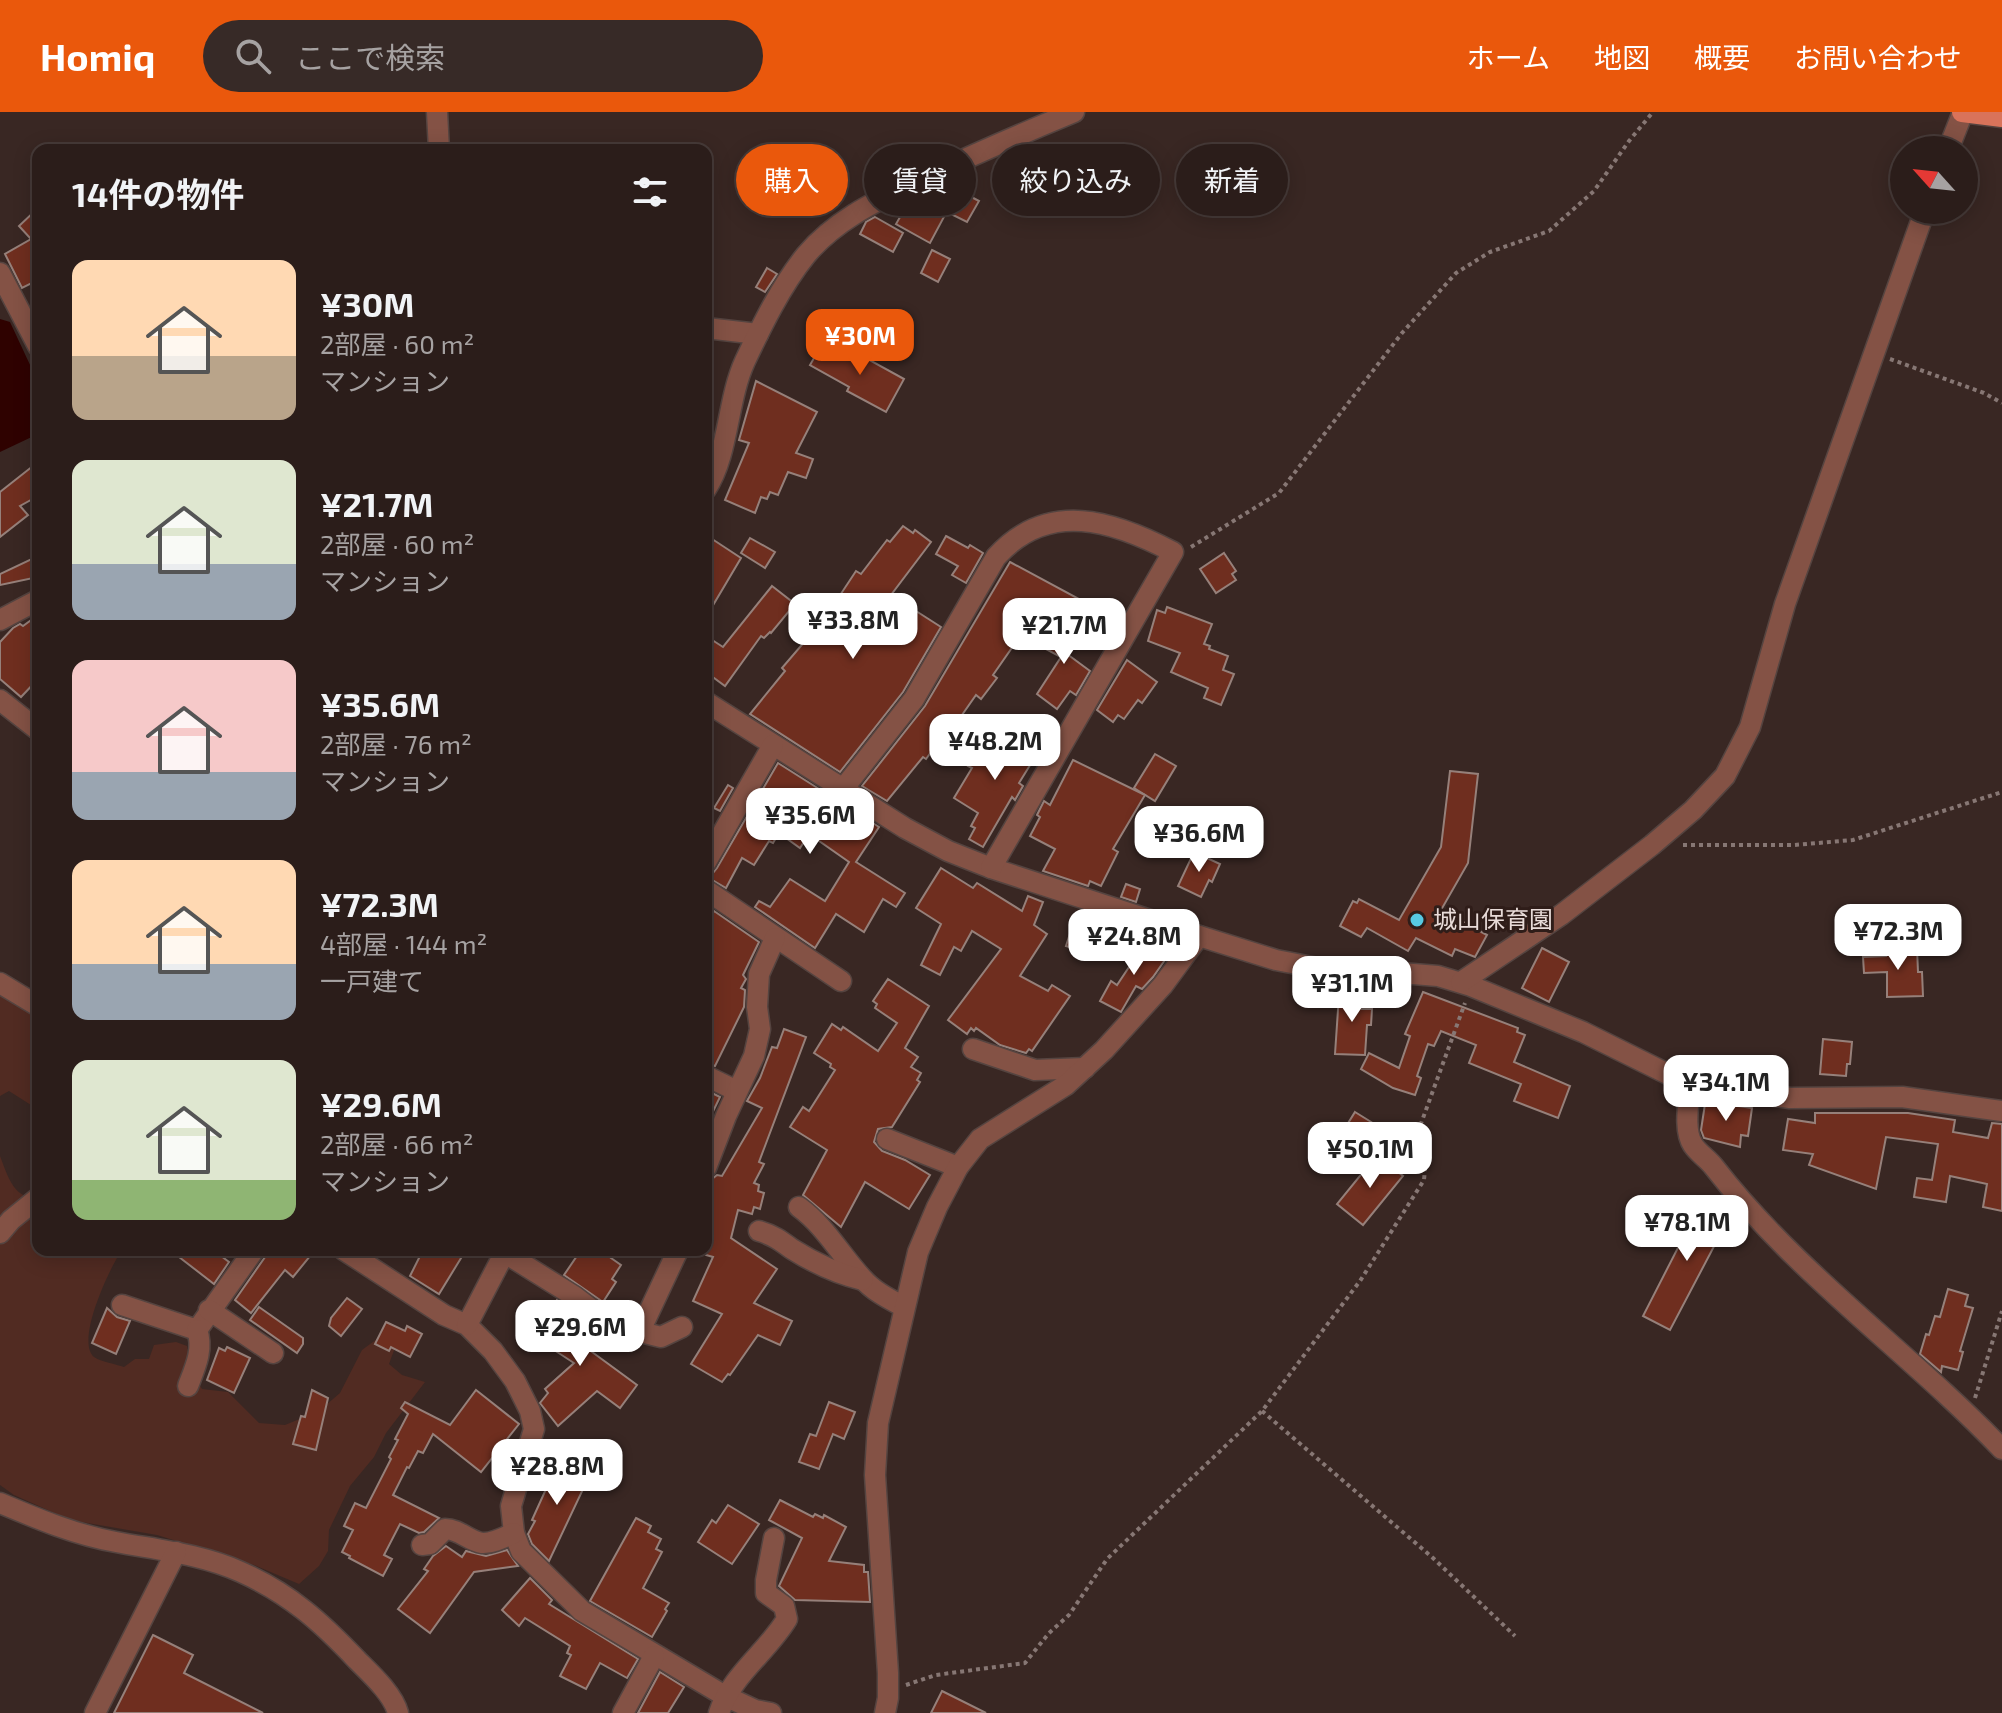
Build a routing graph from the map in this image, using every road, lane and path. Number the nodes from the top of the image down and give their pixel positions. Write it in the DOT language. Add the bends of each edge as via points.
graph roads {
  1 [pos="437,112"];
  2 [pos="1074,112"];
  3 [pos="1653,112"];
  4 [pos="1962,112"];
  5 [pos="2002,117"];
  6 [pos="1953,136"];
  7 [pos="439,144"];
  8 [pos="1920,224"];
  9 [pos="0,273"];
  10 [pos="712,329"];
  11 [pos="32,334"];
  12 [pos="758,334"];
  13 [pos="1872,353"];
  14 [pos="2002,403"];
  15 [pos="712,474"];
  16 [pos="1173,552"];
  17 [pos="32,603"];
  18 [pos="0,620"];
  19 [pos="0,700"];
  20 [pos="712,706"];
  21 [pos="32,725"];
  22 [pos="773,745"];
  23 [pos="843,789"];
  24 [pos="2002,792"];
  25 [pos="1652,845"];
  26 [pos="712,852"];
  27 [pos="991,868"];
  28 [pos="712,894"];
  29 [pos="1199,936"];
  30 [pos="775,938"];
  31 [pos="841,981"];
  32 [pos="0,983"];
  33 [pos="1466,984"];
  34 [pos="32,1002"];
  35 [pos="973,1049"];
  36 [pos="1085,1068"];
  37 [pos="712,1079"];
  38 [pos="1690,1085"];
  39 [pos="737,1091"];
  40 [pos="2002,1111"];
  41 [pos="887,1139"];
  42 [pos="712,1153"];
  43 [pos="958,1167"];
  44 [pos="32,1204"];
  45 [pos="799,1207"];
  46 [pos="759,1231"];
  47 [pos="0,1233"];
  48 [pos="250,1256"];
  49 [pos="353,1256"];
  50 [pos="503,1256"];
  51 [pos="511,1256"];
  52 [pos="675,1256"];
  53 [pos="863,1280"];
  54 [pos="122,1305"];
  55 [pos="904,1307"];
  56 [pos="209,1310"];
  57 [pos="2002,1311"];
  58 [pos="467,1325"];
  59 [pos="682,1327"];
  60 [pos="197,1330"];
  61 [pos="640,1331"];
  62 [pos="273,1353"];
  63 [pos="188,1386"];
  64 [pos="1262,1411"];
  65 [pos="1970,1415"];
  66 [pos="2002,1449"];
  67 [pos="0,1503"];
  68 [pos="514,1533"];
  69 [pos="774,1538"];
  70 [pos="422,1545"];
  71 [pos="176,1552"];
  72 [pos="1515,1636"];
  73 [pos="654,1656"];
  74 [pos="722,1704"];
  75 [pos="886,1705"];
  76 [pos="95,1713"];
  77 [pos="398,1713"];
  78 [pos="623,1713"];
  79 [pos="771,1713"];
  1 -- 7 [label="street"];
  2 -- 12 [label="street" via="863,208 830,231 806,256"];
  3 -- 16 [label="path" via="1594,191 1549,231 1490,252 1456,273 1402,333 1279,493 1197,545"];
  4 -- 5 [label="main road"];
  4 -- 6 [label="street"];
  8 -- 13 [label="street"];
  9 -- 11 [label="street"];
  10 -- 12 [label="street"];
  12 -- 15 [label="street" via="736,381"];
  13 -- 14 [label="path"];
  13 -- 25 [label="street" via="1785,604 1750,727 1725,776"];
  16 -- 23 [label="street" via="1102,522 1033,528 1010,541 914,699"];
  16 -- 27 [label="street"];
  17 -- 18 [label="street"];
  19 -- 21 [label="street"];
  20 -- 22 [label="street"];
  22 -- 23 [label="street"];
  22 -- 26 [label="street"];
  23 -- 27 [label="street" via="948,851"];
  24 -- 25 [label="path" via="1853,840"];
  25 -- 33 [label="street"];
  27 -- 29 [label="street"];
  28 -- 30 [label="street"];
  29 -- 33 [label="street" via="1333,971 1438,976"];
  29 -- 36 [label="street" via="1163,985"];
  30 -- 31 [label="street"];
  30 -- 39 [label="street" via="759,974 760,1029 754,1056"];
  32 -- 34 [label="street"];
  33 -- 38 [label="street" via="1583,1032"];
  33 -- 64 [label="path" via="1419,1129 1417,1150 1424,1180 1360,1281"];
  35 -- 36 [label="street" via="1035,1070"];
  36 -- 43 [label="street" via="980,1139"];
  37 -- 39 [label="street"];
  38 -- 40 [label="street" via="1790,1098 1902,1097"];
  38 -- 65 [label="street" via="1692,1145 1824,1285"];
  39 -- 42 [label="street"];
  41 -- 43 [label="street"];
  43 -- 55 [label="street" via="918,1252"];
  44 -- 47 [label="street"];
  45 -- 53 [label="street" via="814,1218"];
  46 -- 53 [label="street" via="775,1235 840,1275"];
  48 -- 56 [label="street"];
  49 -- 58 [label="street"];
  50 -- 58 [label="street"];
  51 -- 61 [label="street" via="612,1325"];
  52 -- 61 [label="street"];
  53 -- 55 [label="street"];
  54 -- 60 [label="street"];
  55 -- 75 [label="street" via="878,1423 875,1475"];
  56 -- 60 [label="street"];
  56 -- 62 [label="street"];
  57 -- 65 [label="path"];
  58 -- 68 [label="street" via="515,1381 530,1411 534,1429 511,1506"];
  59 -- 61 [label="street" via="661,1337"];
  60 -- 63 [label="street" via="201,1340"];
  64 -- 72 [label="path"];
  64 -- 75 [label="path" via="1107,1559 1069,1615 1025,1663 908,1683"];
  65 -- 66 [label="street"];
  67 -- 71 [label="street" via="114,1542"];
  68 -- 70 [label="street" via="482,1543 445,1529"];
  68 -- 73 [label="street" via="521,1551 582,1611"];
  69 -- 74 [label="street" via="766,1593 784,1606 787,1619"];
  71 -- 76 [label="street"];
  71 -- 77 [label="street" via="241,1572 302,1607 371,1674"];
  73 -- 74 [label="street"];
  73 -- 78 [label="street"];
  74 -- 79 [label="street"];
}
